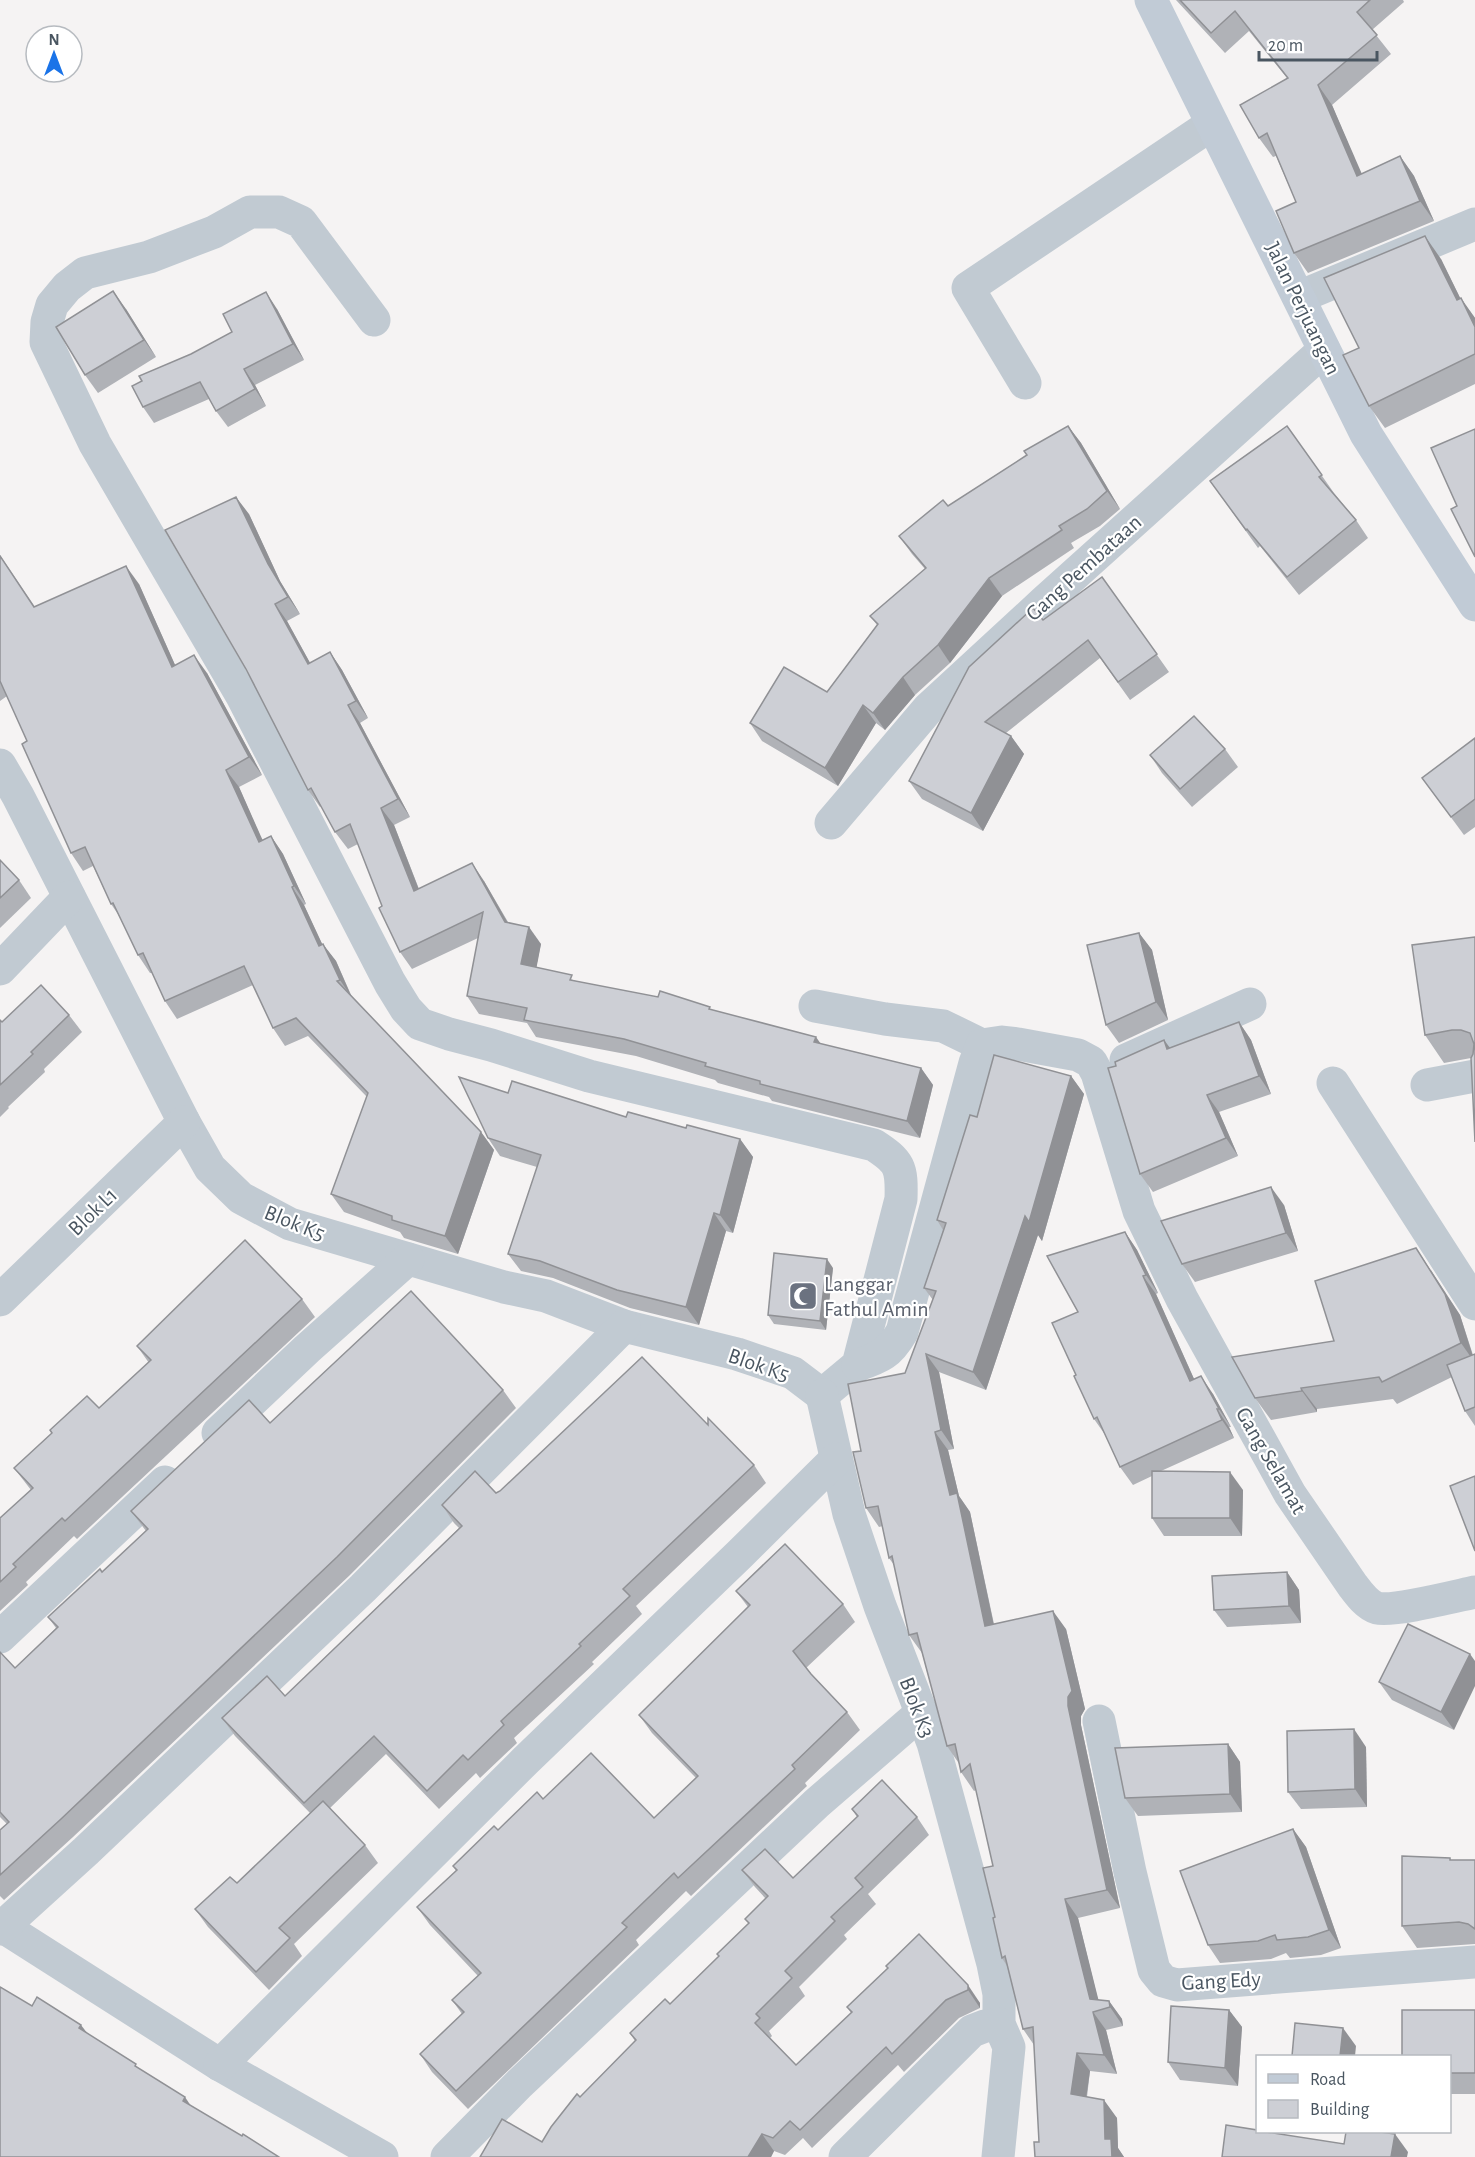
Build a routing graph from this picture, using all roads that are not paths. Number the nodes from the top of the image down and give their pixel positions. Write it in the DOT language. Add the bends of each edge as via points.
graph roads {
  1 [pos="1151,0"];
  2 [pos="1212,124"];
  3 [pos="1475,224"];
  4 [pos="1299,297"];
  5 [pos="374,320"];
  6 [pos="1324,350"];
  7 [pos="1024,383"];
  8 [pos="1475,605"];
  9 [pos="0,765"];
  10 [pos="831,823"];
  11 [pos="69,897"];
  12 [pos="0,969"];
  13 [pos="1250,1004"];
  14 [pos="815,1006"];
  15 [pos="982,1045"];
  16 [pos="1097,1073"];
  17 [pos="1475,1076"];
  18 [pos="1333,1083"];
  19 [pos="1427,1085"];
  20 [pos="184,1122"];
  21 [pos="408,1259"];
  22 [pos="0,1300"];
  23 [pos="1475,1304"];
  24 [pos="624,1326"];
  25 [pos="858,1365"];
  26 [pos="822,1395"];
  27 [pos="836,1459"];
  28 [pos="1475,1592"];
  29 [pos="0,1637"];
  30 [pos="920,1714"];
  31 [pos="1099,1721"];
  32 [pos="1,1927"];
  33 [pos="1475,1962"];
  34 [pos="999,2024"];
  35 [pos="220,2065"];
  36 [pos="382,2157"];
  37 [pos="447,2157"];
  38 [pos="845,2157"];
  39 [pos="998,2157"];
  1 -- 2 [label="street, Jalan Perjuangan"];
  2 -- 4 [label="street, Jalan Perjuangan"];
  2 -- 7 [label="street" via="968,288"];
  3 -- 4 [label="street"];
  4 -- 6 [label="street, Jalan Perjuangan"];
  5 -- 25 [label="street" via="301,222 279,212 250,212 214,232 149,257 85,273 52,305 46,342 95,444 242,696 390,983 420,1024 589,1076 874,1145 893,1158 902,1176 901,1199"];
  6 -- 8 [label="street, Jalan Perjuangan" via="1366,434"];
  6 -- 10 [label="street, Gang Pembataan" via="928,709"];
  9 -- 11 [label="street, Blok K5"];
  11 -- 12 [label="street"];
  11 -- 20 [label="street, Blok K5"];
  13 -- 16 [label="street"];
  14 -- 15 [label="street" via="943,1026"];
  15 -- 16 [label="street" via="1002,1042 1078,1055 1091,1062"];
  15 -- 25 [label="street" via="902,1332 884,1356"];
  16 -- 28 [label="street, Gang Selamat" via="1139,1211 1182,1299 1290,1494 1364,1599 1377,1608 1398,1607"];
  17 -- 19 [label="street"];
  18 -- 23 [label="street"];
  20 -- 21 [label="street, Blok K5" via="210,1168 241,1198 290,1224"];
  20 -- 22 [label="street, Blok L1"];
  21 -- 24 [label="street, Blok K5" via="546,1296"];
  21 -- 29 [label="street" via="307,1348"];
  24 -- 26 [label="street, Blok K5" via="793,1373"];
  24 -- 32 [label="street" via="363,1588"];
  25 -- 26 [label="street"];
  26 -- 27 [label="street, Blok K3"];
  27 -- 30 [label="street, Blok K3" via="849,1514"];
  27 -- 35 [label="street"];
  30 -- 34 [label="street, Blok K3" via="933,1743 993,1964"];
  30 -- 37 [label="street" via="817,1803"];
  31 -- 33 [label="street, Gang Edy" via="1154,1970 1163,1981 1177,1985"];
  32 -- 35 [label="street"];
  34 -- 38 [label="street" via="972,2031"];
  34 -- 39 [label="street, Blok K3" via="1009,2047"];
  35 -- 36 [label="street"];
}
